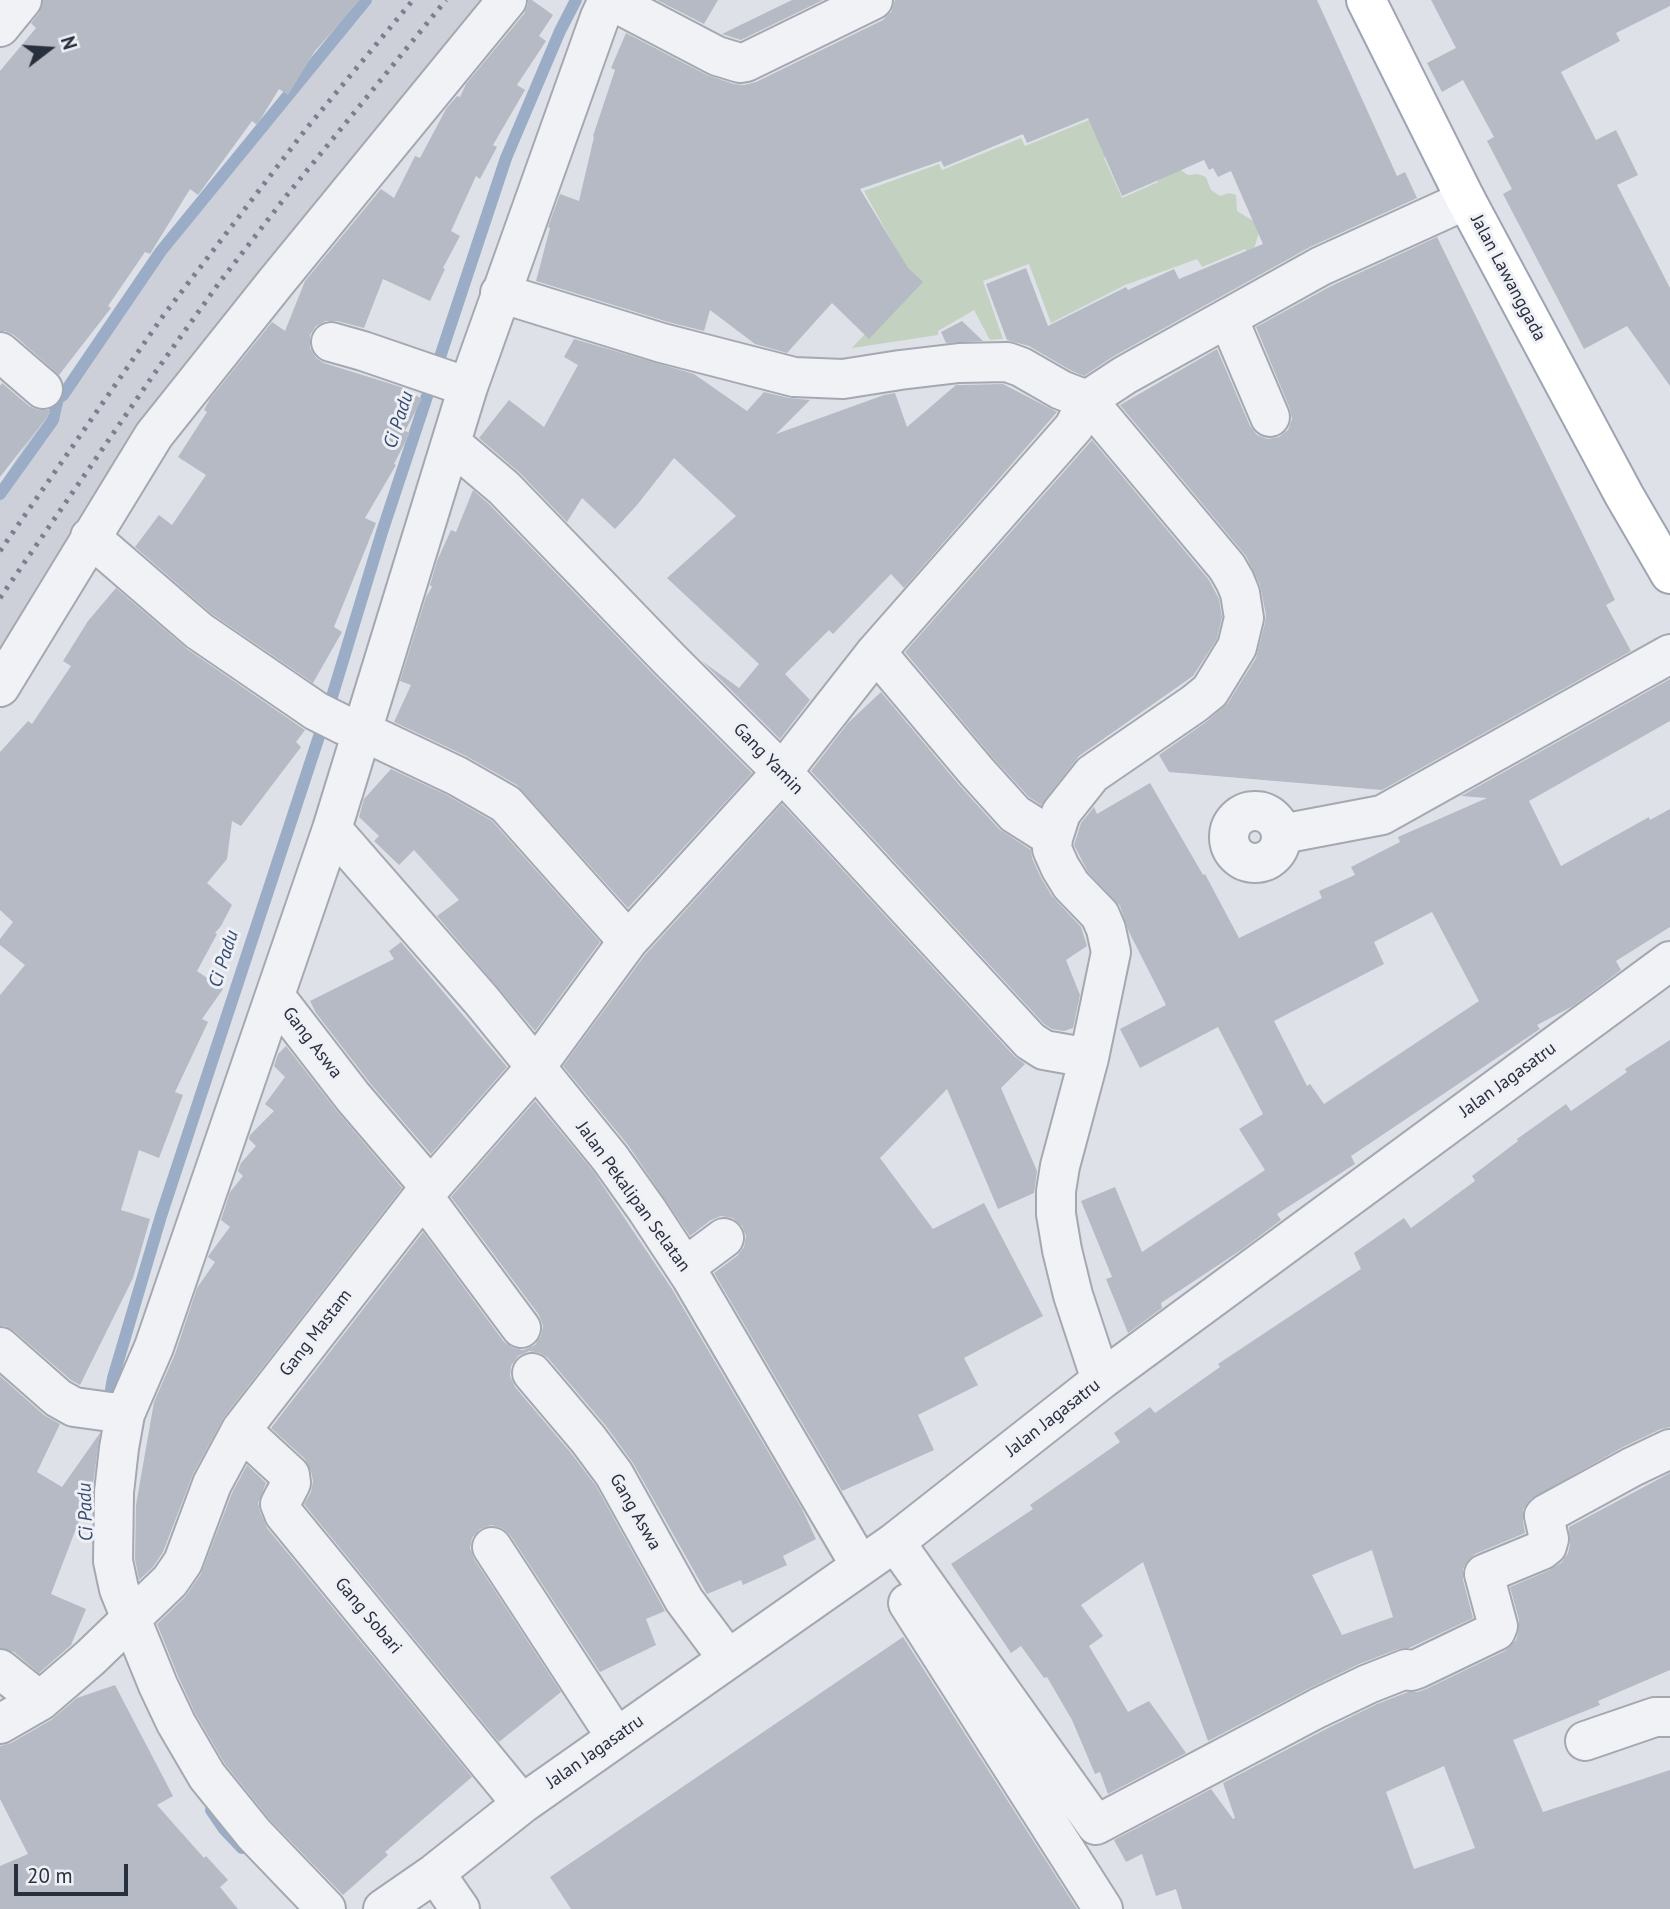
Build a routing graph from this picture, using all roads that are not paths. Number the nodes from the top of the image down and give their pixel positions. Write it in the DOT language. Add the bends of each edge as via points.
graph roads {
  1 [pos="508,0"];
  2 [pos="609,0"];
  3 [pos="873,0"];
  4 [pos="1366,0"];
  5 [pos="1466,200"];
  6 [pos="500,293"];
  7 [pos="1228,318"];
  8 [pos="331,342"];
  9 [pos="0,352"];
  10 [pos="443,379"];
  11 [pos="43,389"];
  12 [pos="1087,400"];
  13 [pos="1270,416"];
  14 [pos="452,443"];
  15 [pos="90,537"];
  16 [pos="1666,557"];
  17 [pos="876,652"];
  18 [pos="1670,654"];
  19 [pos="0,687"];
  20 [pos="340,722"];
  21 [pos="782,772"];
  22 [pos="332,829"];
  23 [pos="1282,834"];
  24 [pos="1053,838"];
  25 [pos="628,941"];
  26 [pos="1670,961"];
  27 [pos="275,996"];
  28 [pos="1089,1058"];
  29 [pos="535,1068"];
  30 [pos="426,1191"];
  31 [pos="724,1238"];
  32 [pos="685,1268"];
  33 [pos="521,1328"];
  34 [pos="0,1347"];
  35 [pos="532,1373"];
  36 [pos="1101,1380"];
  37 [pos="123,1414"];
  38 [pos="240,1430"];
  39 [pos="1670,1449"];
  40 [pos="492,1547"];
  41 [pos="877,1554"];
  42 [pos="128,1621"];
  43 [pos="728,1659"];
  44 [pos="0,1669"];
  45 [pos="40,1701"];
  46 [pos="1670,1717"];
  47 [pos="0,1724"];
  48 [pos="616,1737"];
  49 [pos="1585,1741"];
  50 [pos="522,1804"];
  51 [pos="435,1873"];
  52 [pos="326,1909"];
  53 [pos="383,1909"];
  54 [pos="460,1909"];
  55 [pos="1103,1909"];
  1 -- 15 [label="street" via="154,435"];
  2 -- 3 [label="street" via="740,63"];
  2 -- 6 [label="street"];
  4 -- 5 [label="main road, Jalan Lawanggada"];
  5 -- 7 [label="street" via="1321,265"];
  5 -- 16 [label="main road, Jalan Lawanggada" via="1624,495"];
  6 -- 10 [label="street"];
  6 -- 12 [label="street" via="663,344 794,376 843,379 1007,362"];
  7 -- 12 [label="street"];
  7 -- 13 [label="street"];
  8 -- 10 [label="street"];
  9 -- 11 [label="street"];
  10 -- 14 [label="street"];
  12 -- 17 [label="street, Gang Mastam" via="1074,427"];
  12 -- 24 [label="street" via="1227,567 1240,593 1244,618 1237,647 1210,691 1092,774 1061,813"];
  14 -- 20 [label="street"];
  14 -- 21 [label="street, Gang Yamin" via="504,488"];
  15 -- 19 [label="street"];
  15 -- 20 [label="street" via="199,631"];
  17 -- 21 [label="street, Gang Mastam"];
  17 -- 24 [label="street" via="1014,814"];
  18 -- 23 [label="street" via="1382,814"];
  20 -- 22 [label="street"];
  20 -- 25 [label="street" via="506,804"];
  21 -- 25 [label="street, Gang Mastam"];
  21 -- 28 [label="street, Gang Yamin" via="1030,1041 1044,1050"];
  22 -- 27 [label="street"];
  22 -- 29 [label="street, Jalan Pekalipan Selatan"];
  24 -- 28 [label="street" via="1052,849 1060,867 1100,915 1111,952"];
  25 -- 29 [label="street, Gang Mastam"];
  26 -- 36 [label="street, Jalan Jagasatru"];
  27 -- 30 [label="street, Gang Aswa"];
  27 -- 37 [label="street" via="154,1347"];
  28 -- 36 [label="street" via="1060,1166 1056,1214 1073,1295"];
  29 -- 30 [label="street, Gang Mastam"];
  29 -- 32 [label="street, Jalan Pekalipan Selatan" via="610,1158"];
  30 -- 33 [label="street, Gang Aswa"];
  30 -- 38 [label="street, Gang Mastam"];
  31 -- 32 [label="street"];
  32 -- 41 [label="street, Jalan Pekalipan Selatan"];
  34 -- 37 [label="street" via="74,1407"];
  35 -- 43 [label="street, Gang Aswa" via="614,1474 684,1600"];
  36 -- 41 [label="street, Jalan Jagasatru"];
  37 -- 42 [label="street" via="114,1492 113,1561"];
  38 -- 42 [label="street, Gang Mastam" via="212,1484 183,1562"];
  38 -- 50 [label="street, Gang Sobari" via="290,1475 281,1504 284,1514"];
  39 -- 41 [label="street" via="1546,1514 1547,1546 1484,1574 1496,1631 1417,1669 1406,1669 1318,1708 1096,1825"];
  40 -- 48 [label="street"];
  41 -- 43 [label="street, Jalan Jagasatru"];
  41 -- 55 [label="street"];
  42 -- 45 [label="street, Gang Mastam"];
  42 -- 52 [label="street" via="207,1776 254,1834"];
  43 -- 48 [label="street, Jalan Jagasatru"];
  44 -- 45 [label="street"];
  45 -- 47 [label="street, Gang Mastam"];
  46 -- 49 [label="street" via="1655,1717"];
  48 -- 50 [label="street, Jalan Jagasatru"];
  50 -- 51 [label="street, Jalan Jagasatru"];
  51 -- 53 [label="street, Jalan Jagasatru"];
  51 -- 54 [label="street"];
}
